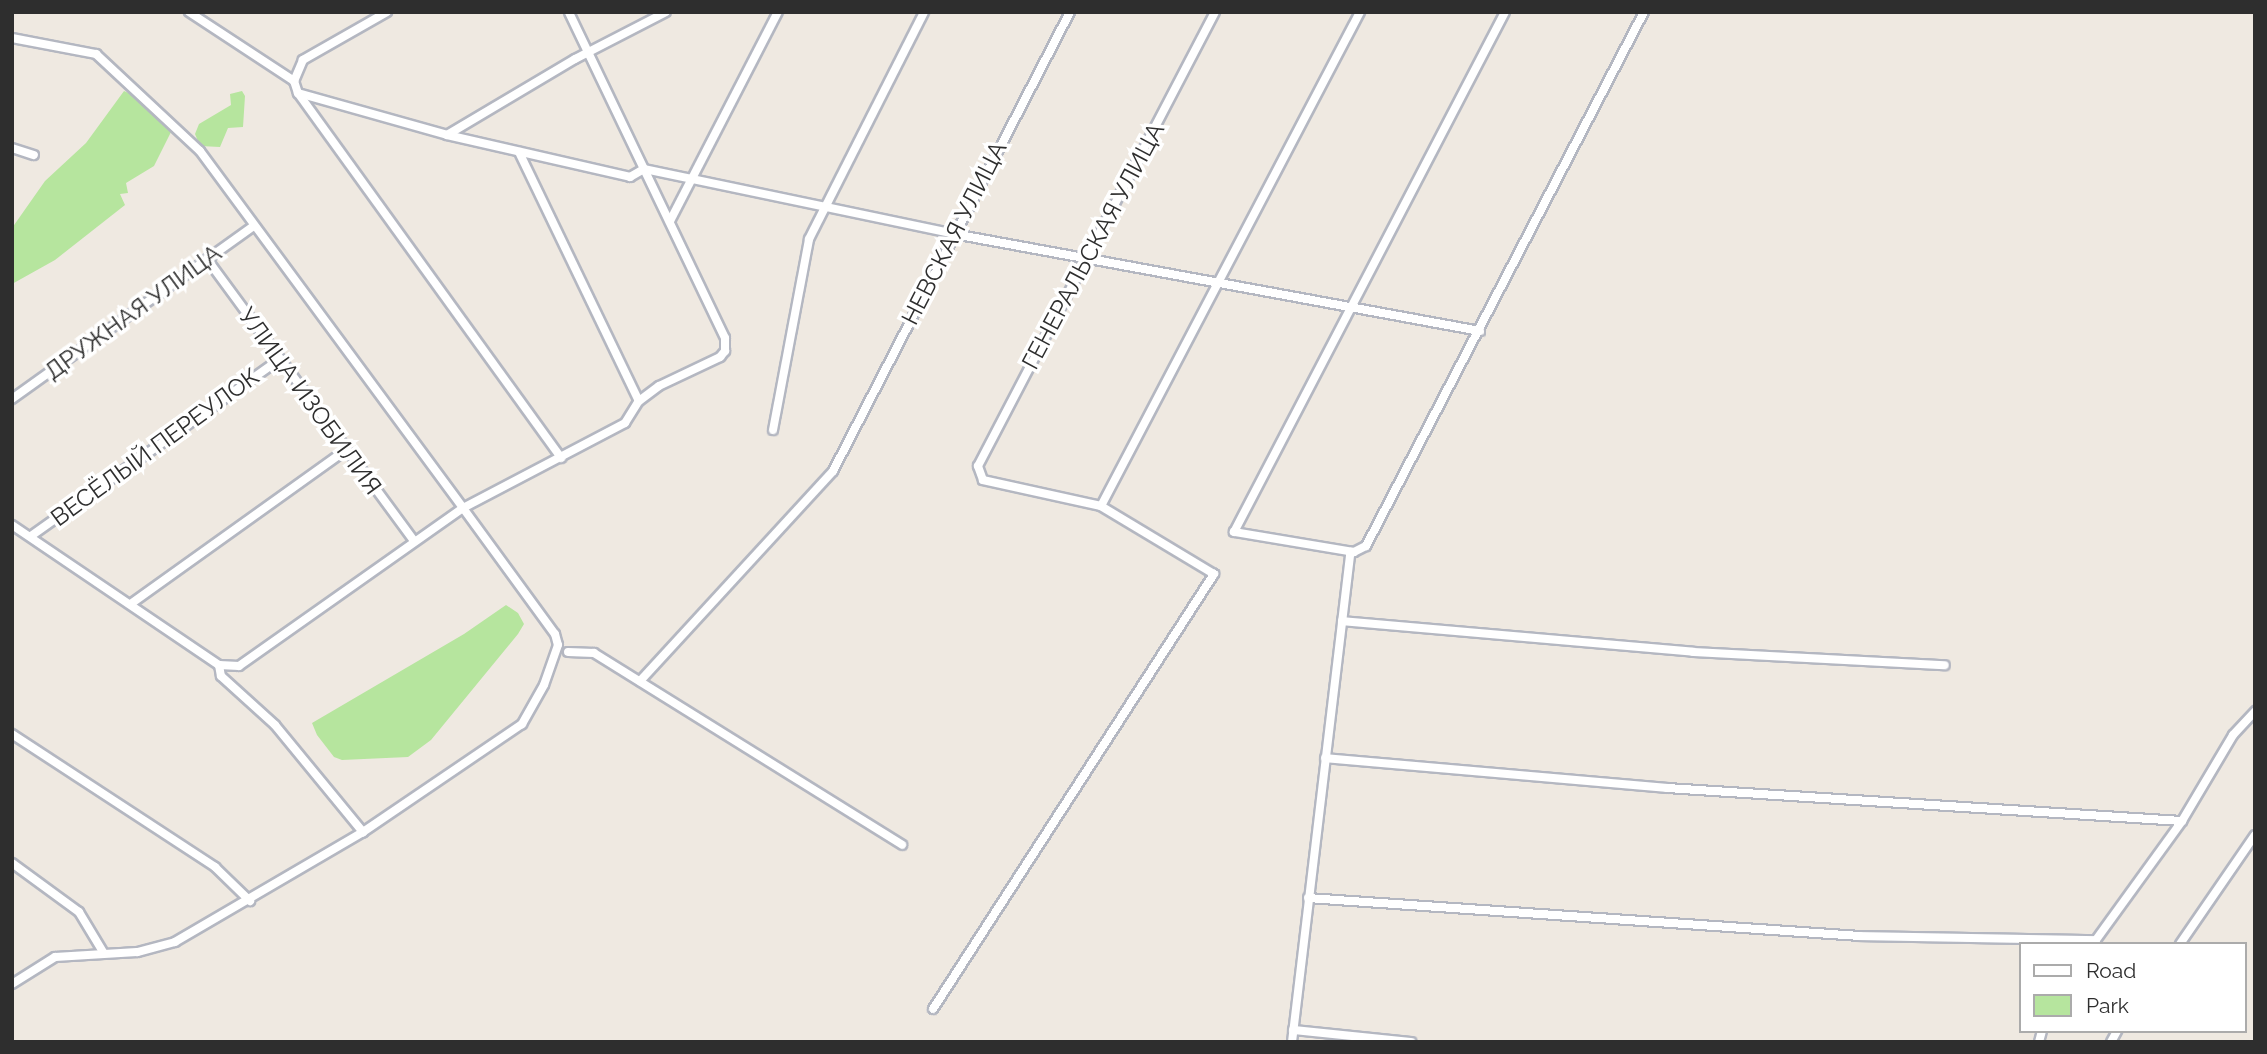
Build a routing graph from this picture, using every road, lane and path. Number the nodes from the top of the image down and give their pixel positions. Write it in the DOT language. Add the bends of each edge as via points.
graph roads {
  1 [pos="189,12"];
  2 [pos="387,12"];
  3 [pos="569,12"];
  4 [pos="666,12"];
  5 [pos="778,12"];
  6 [pos="924,12"];
  7 [pos="1070,12"];
  8 [pos="1215,12"];
  9 [pos="1360,12"];
  10 [pos="1505,12"];
  11 [pos="1642,13"];
  12 [pos="12,38"];
  13 [pos="589,53"];
  14 [pos="293,81"];
  15 [pos="298,93"];
  16 [pos="447,135"];
  17 [pos="12,148"];
  18 [pos="519,152"];
  19 [pos="34,155"];
  20 [pos="644,169"];
  21 [pos="690,181"];
  22 [pos="824,206"];
  23 [pos="670,221"];
  24 [pos="254,226"];
  25 [pos="954,234"];
  26 [pos="1088,256"];
  27 [pos="207,259"];
  28 [pos="1220,282"];
  29 [pos="1350,307"];
  30 [pos="1480,331"];
  31 [pos="280,359"];
  32 [pos="12,399"];
  33 [pos="639,401"];
  34 [pos="773,430"];
  35 [pos="346,450"];
  36 [pos="561,458"];
  37 [pos="1101,506"];
  38 [pos="463,508"];
  39 [pos="12,525"];
  40 [pos="31,536"];
  41 [pos="414,541"];
  42 [pos="1350,554"];
  43 [pos="132,603"];
  44 [pos="1342,621"];
  45 [pos="568,652"];
  46 [pos="219,665"];
  47 [pos="1945,665"];
  48 [pos="640,681"];
  49 [pos="2255,711"];
  50 [pos="12,734"];
  51 [pos="1325,758"];
  52 [pos="2182,821"];
  53 [pos="363,832"];
  54 [pos="2255,835"];
  55 [pos="902,845"];
  56 [pos="12,863"];
  57 [pos="1308,898"];
  58 [pos="250,901"];
  59 [pos="2094,942"];
  60 [pos="2181,942"];
  61 [pos="103,953"];
  62 [pos="12,984"];
  63 [pos="933,1009"];
  64 [pos="1293,1030"];
  65 [pos="1292,1042"];
  66 [pos="1411,1042"];
  1 -- 14 [label="street"];
  2 -- 14 [label="street" via="303,60"];
  3 -- 13 [label="street"];
  4 -- 13 [label="street"];
  5 -- 21 [label="street"];
  6 -- 22 [label="street"];
  7 -- 25 [label="street, НЕВСКАЯ УЛИЦА"];
  8 -- 26 [label="street, ГЕНЕРАЛЬСКАЯ УЛИЦА"];
  9 -- 28 [label="street"];
  10 -- 29 [label="street"];
  11 -- 30 [label="street"];
  12 -- 24 [label="street" via="96,54 200,151"];
  13 -- 16 [label="street"];
  13 -- 20 [label="street"];
  14 -- 15 [label="street"];
  15 -- 16 [label="street"];
  15 -- 36 [label="street"];
  16 -- 18 [label="street"];
  17 -- 19 [label="street"];
  18 -- 20 [label="street" via="630,177"];
  18 -- 33 [label="street"];
  20 -- 21 [label="street"];
  20 -- 23 [label="street"];
  21 -- 22 [label="street"];
  21 -- 23 [label="street"];
  22 -- 25 [label="street"];
  22 -- 34 [label="street" via="810,239"];
  23 -- 33 [label="street" via="727,344 720,356"];
  24 -- 27 [label="street, ДРУЖНАЯ УЛИЦА"];
  24 -- 38 [label="street"];
  25 -- 26 [label="street"];
  25 -- 48 [label="street, НЕВСКАЯ УЛИЦА" via="833,471"];
  26 -- 28 [label="street"];
  26 -- 37 [label="street, ГЕНЕРАЛЬСКАЯ УЛИЦА" via="978,466 983,480"];
  27 -- 31 [label="street, УЛИЦА ИЗОБИЛИЯ"];
  27 -- 32 [label="street, ДРУЖНАЯ УЛИЦА"];
  28 -- 29 [label="street"];
  28 -- 37 [label="street"];
  29 -- 30 [label="street"];
  29 -- 42 [label="street" via="1234,532"];
  30 -- 42 [label="street" via="1366,546"];
  31 -- 35 [label="street, УЛИЦА ИЗОБИЛИЯ"];
  31 -- 40 [label="street, ВЕСЁЛЫЙ ПЕРЕУЛОК"];
  33 -- 36 [label="street" via="625,423"];
  35 -- 41 [label="street, УЛИЦА ИЗОБИЛИЯ"];
  35 -- 43 [label="street"];
  36 -- 38 [label="street"];
  37 -- 63 [label="street" via="1214,574"];
  38 -- 41 [label="street"];
  38 -- 53 [label="street" via="555,635 555,658 522,724"];
  39 -- 40 [label="street"];
  40 -- 43 [label="street"];
  41 -- 46 [label="street" via="260,655 239,666"];
  42 -- 44 [label="street"];
  43 -- 46 [label="street"];
  44 -- 47 [label="street" via="1693,652"];
  44 -- 51 [label="street"];
  45 -- 48 [label="street" via="594,653"];
  46 -- 53 [label="street" via="221,677 275,725"];
  48 -- 55 [label="street"];
  49 -- 52 [label="street" via="2233,735"];
  50 -- 58 [label="street" via="215,867"];
  51 -- 52 [label="street" via="1667,788"];
  51 -- 57 [label="street"];
  52 -- 59 [label="street"];
  53 -- 58 [label="street"];
  54 -- 60 [label="street"];
  56 -- 61 [label="street" via="79,912"];
  57 -- 59 [label="street" via="1860,936"];
  57 -- 64 [label="street"];
  58 -- 61 [label="street" via="175,942 137,952"];
  61 -- 62 [label="street" via="55,957"];
  64 -- 65 [label="street"];
  64 -- 66 [label="street"];
}
